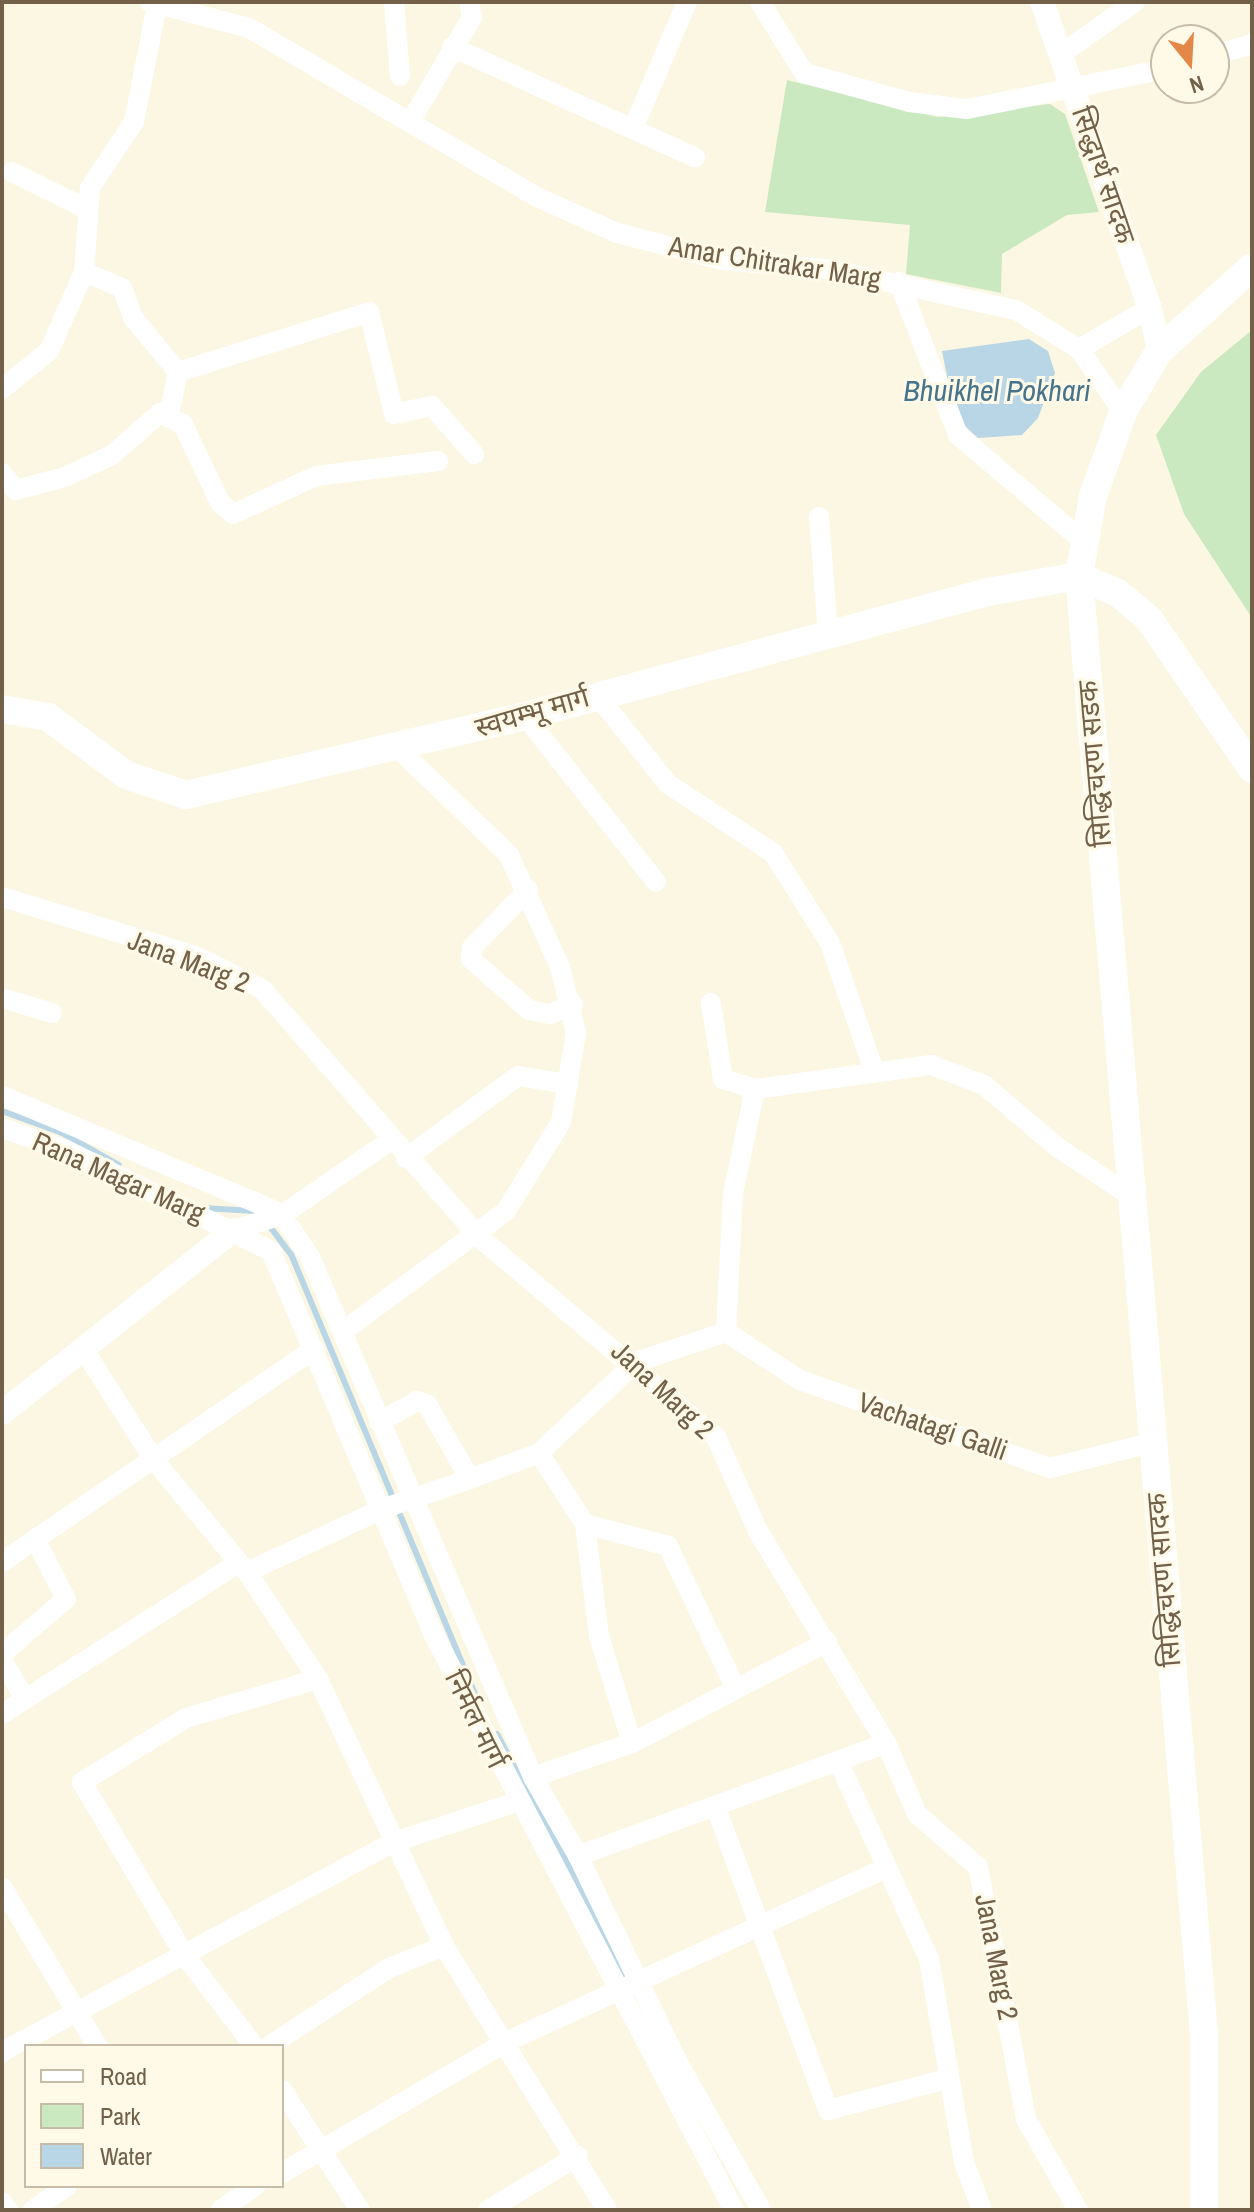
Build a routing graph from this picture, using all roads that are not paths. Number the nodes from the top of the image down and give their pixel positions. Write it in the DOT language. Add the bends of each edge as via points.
graph roads {
  1 [pos="394,2"];
  2 [pos="469,2"];
  3 [pos="687,2"];
  4 [pos="760,2"];
  5 [pos="1042,2"];
  6 [pos="1135,2"];
  7 [pos="154,4"];
  8 [pos="1252,44"];
  9 [pos="452,47"];
  10 [pos="1230,50"];
  11 [pos="1061,54"];
  12 [pos="1150,73"];
  13 [pos="400,76"];
  14 [pos="1075,91"];
  15 [pos="412,119"];
  16 [pos="635,124"];
  17 [pos="695,157"];
  18 [pos="12,172"];
  19 [pos="87,209"];
  20 [pos="1252,267"];
  21 [pos="84,272"];
  22 [pos="899,282"];
  23 [pos="1150,308"];
  24 [pos="1079,349"];
  25 [pos="1159,351"];
  26 [pos="178,372"];
  27 [pos="2,389"];
  28 [pos="169,415"];
  29 [pos="1119,424"];
  30 [pos="474,454"];
  31 [pos="438,461"];
  32 [pos="2,473"];
  33 [pos="819,517"];
  34 [pos="1083,541"];
  35 [pos="1079,576"];
  36 [pos="828,635"];
  37 [pos="596,694"];
  38 [pos="2,709"];
  39 [pos="525,716"];
  40 [pos="398,748"];
  41 [pos="1252,769"];
  42 [pos="656,882"];
  43 [pos="528,890"];
  44 [pos="2,897"];
  45 [pos="1109,951"];
  46 [pos="2,998"];
  47 [pos="711,1003"];
  48 [pos="573,1004"];
  49 [pos="52,1013"];
  50 [pos="873,1068"];
  51 [pos="568,1084"];
  52 [pos="755,1089"];
  53 [pos="2,1096"];
  54 [pos="2,1128"];
  55 [pos="391,1140"];
  56 [pos="406,1158"];
  57 [pos="1128,1194"];
  58 [pos="275,1213"];
  59 [pos="237,1227"];
  60 [pos="479,1237"];
  61 [pos="342,1332"];
  62 [pos="726,1332"];
  63 [pos="314,1349"];
  64 [pos="84,1350"];
  65 [pos="636,1362"];
  66 [pos="2,1413"];
  67 [pos="379,1422"];
  68 [pos="1151,1443"];
  69 [pos="539,1453"];
  70 [pos="154,1460"];
  71 [pos="470,1479"];
  72 [pos="413,1497"];
  73 [pos="383,1509"];
  74 [pos="585,1524"];
  75 [pos="35,1539"];
  76 [pos="2,1562"];
  77 [pos="243,1568"];
  78 [pos="827,1642"];
  79 [pos="2,1657"];
  80 [pos="318,1679"];
  81 [pos="734,1685"];
  82 [pos="25,1699"];
  83 [pos="2,1714"];
  84 [pos="632,1743"];
  85 [pos="886,1743"];
  86 [pos="838,1761"];
  87 [pos="533,1777"];
  88 [pos="517,1802"];
  89 [pos="717,1811"];
  90 [pos="391,1843"];
  91 [pos="578,1856"];
  92 [pos="882,1870"];
  93 [pos="2,1887"];
  94 [pos="764,1924"];
  95 [pos="444,1946"];
  96 [pos="184,1954"];
  97 [pos="616,1987"];
  98 [pos="76,2009"];
  99 [pos="506,2042"];
  100 [pos="96,2044"];
  101 [pos="252,2044"];
  102 [pos="272,2044"];
  103 [pos="2,2052"];
  104 [pos="947,2079"];
  105 [pos="284,2093"];
  106 [pos="321,2155"];
  107 [pos="578,2156"];
  108 [pos="284,2172"];
  109 [pos="64,2188"];
  110 [pos="252,2188"];
  111 [pos="2,2202"];
  112 [pos="8,2210"];
  113 [pos="33,2210"];
  114 [pos="221,2210"];
  115 [pos="360,2210"];
  116 [pos="488,2210"];
  117 [pos="607,2210"];
  118 [pos="734,2210"];
  119 [pos="761,2210"];
  120 [pos="982,2210"];
  121 [pos="1078,2210"];
  122 [pos="1204,2210"];
  1 -- 13 [label="street"];
  2 -- 9 [label="street" via="472,17"];
  3 -- 16 [label="street"];
  4 -- 14 [label="street" via="804,73 843,87 967,109"];
  5 -- 11 [label="street, सिद्धार्थ सादक"];
  6 -- 11 [label="street"];
  7 -- 15 [label="street, Amar Chitrakar Marg" via="249,28"];
  7 -- 19 [label="street" via="134,122 90,188"];
  8 -- 10 [label="street"];
  9 -- 15 [label="street"];
  9 -- 16 [label="street"];
  11 -- 14 [label="street, सिद्धार्थ सादक"];
  12 -- 14 [label="street"];
  14 -- 23 [label="street, सिद्धार्थ सादक"];
  15 -- 22 [label="street, Amar Chitrakar Marg" via="537,197 617,233 722,260"];
  16 -- 17 [label="street"];
  18 -- 19 [label="street"];
  19 -- 21 [label="street"];
  20 -- 25 [label="main road, सिद्धिचरण सडक"];
  21 -- 26 [label="street" via="122,288 134,319"];
  21 -- 27 [label="street" via="49,351"];
  22 -- 24 [label="street, Amar Chitrakar Marg" via="991,300 1052,327"];
  22 -- 34 [label="street" via="958,435"];
  23 -- 24 [label="street"];
  23 -- 25 [label="street, सिद्धार्थ सादक"];
  24 -- 29 [label="street, Amar Chitrakar Marg"];
  25 -- 29 [label="main road, सिद्धिचरण सडक"];
  26 -- 28 [label="street"];
  26 -- 30 [label="street" via="369,312 394,414 432,406"];
  28 -- 31 [label="street" via="183,424 220,503 233,514 316,476"];
  28 -- 32 [label="street" via="160,413 112,455 40,485 16,490"];
  29 -- 34 [label="main road, सिद्धिचरण सडक"];
  33 -- 36 [label="street"];
  34 -- 35 [label="main road, सिद्धिचरण सडक"];
  35 -- 36 [label="main road, स्वयम्भू मार्ग"];
  35 -- 41 [label="main road" via="1118,593 1149,619"];
  35 -- 45 [label="main road, सिद्धिचरण सडक"];
  36 -- 37 [label="main road, स्वयम्भू मार्ग"];
  37 -- 39 [label="main road, स्वयम्भू मार्ग"];
  37 -- 50 [label="street" via="668,784 773,853 830,943"];
  38 -- 40 [label="main road, स्वयम्भू मार्ग" via="48,717 154,791 186,795"];
  39 -- 40 [label="main road, स्वयम्भू मार्ग"];
  39 -- 42 [label="street"];
  40 -- 43 [label="street" via="509,855"];
  43 -- 48 [label="street"];
  43 -- 48 [label="street" via="472,948 471,959 529,1010 550,1014"];
  44 -- 55 [label="street, Jana Marg 2" via="239,974 262,989"];
  45 -- 57 [label="main road, सिद्धिचरण सादक"];
  46 -- 49 [label="street"];
  47 -- 52 [label="street" via="719,1075"];
  48 -- 51 [label="street"];
  50 -- 52 [label="street"];
  50 -- 57 [label="street" via="931,1065 984,1085 1057,1147"];
  51 -- 56 [label="street" via="518,1076"];
  51 -- 60 [label="street" via="561,1122 533,1176"];
  52 -- 62 [label="street" via="733,1194"];
  53 -- 58 [label="street"];
  54 -- 59 [label="street, Rana Magar Marg" via="66,1150"];
  55 -- 56 [label="street, Jana Marg 2"];
  55 -- 58 [label="street"];
  56 -- 60 [label="street, Jana Marg 2"];
  57 -- 68 [label="main road, सिद्धिचरण सादक"];
  58 -- 59 [label="street"];
  58 -- 61 [label="street" via="310,1257"];
  59 -- 63 [label="street, निर्मल मार्ग" via="271,1251"];
  59 -- 64 [label="street"];
  60 -- 61 [label="street"];
  60 -- 65 [label="street, Jana Marg 2"];
  61 -- 67 [label="street"];
  62 -- 65 [label="street"];
  62 -- 68 [label="street, Vachatagi Galli" via="800,1380 1050,1468"];
  63 -- 70 [label="street"];
  63 -- 73 [label="street, निर्मल मार्ग"];
  64 -- 66 [label="street"];
  64 -- 70 [label="street"];
  65 -- 69 [label="street"];
  65 -- 78 [label="street, Jana Marg 2" via="716,1437 759,1533"];
  67 -- 71 [label="street" via="417,1401 427,1404"];
  67 -- 72 [label="street"];
  68 -- 122 [label="main road, सिद्धिचरण सादक" via="1204,2034"];
  69 -- 71 [label="street"];
  69 -- 74 [label="street"];
  70 -- 75 [label="street"];
  70 -- 77 [label="street"];
  71 -- 72 [label="street"];
  72 -- 73 [label="street"];
  72 -- 87 [label="street"];
  73 -- 77 [label="street"];
  73 -- 88 [label="street, निर्मल मार्ग"];
  74 -- 81 [label="street" via="668,1546"];
  74 -- 84 [label="street" via="599,1636"];
  75 -- 76 [label="street"];
  75 -- 79 [label="street" via="66,1599"];
  77 -- 80 [label="street"];
  77 -- 82 [label="street"];
  78 -- 81 [label="street"];
  78 -- 85 [label="street, Jana Marg 2"];
  79 -- 82 [label="street"];
  80 -- 90 [label="street"];
  80 -- 96 [label="street" via="186,1718 82,1782"];
  81 -- 84 [label="street"];
  82 -- 83 [label="street"];
  84 -- 87 [label="street"];
  85 -- 86 [label="street"];
  85 -- 121 [label="street, Jana Marg 2" via="917,1814 978,1867 1026,2119"];
  86 -- 89 [label="street"];
  86 -- 92 [label="street"];
  87 -- 91 [label="street"];
  88 -- 90 [label="street"];
  88 -- 97 [label="street, निर्मल मार्ग"];
  89 -- 91 [label="street"];
  89 -- 94 [label="street"];
  90 -- 95 [label="street"];
  90 -- 96 [label="street"];
  91 -- 119 [label="street" via="677,2061"];
  92 -- 94 [label="street"];
  92 -- 104 [label="street" via="929,1959"];
  93 -- 98 [label="street"];
  94 -- 97 [label="street"];
  94 -- 104 [label="street" via="828,2110"];
  95 -- 99 [label="street"];
  95 -- 102 [label="street" via="389,1968"];
  96 -- 98 [label="street"];
  96 -- 101 [label="street"];
  97 -- 99 [label="street"];
  97 -- 118 [label="street, निर्मल मार्ग"];
  98 -- 100 [label="street"];
  98 -- 103 [label="street"];
  99 -- 106 [label="street"];
  99 -- 107 [label="street"];
  104 -- 120 [label="street"];
  105 -- 106 [label="street"];
  106 -- 108 [label="street"];
  106 -- 115 [label="street"];
  107 -- 116 [label="street"];
  107 -- 117 [label="street"];
  109 -- 113 [label="street"];
  110 -- 114 [label="street"];
  111 -- 112 [label="street"];
}
